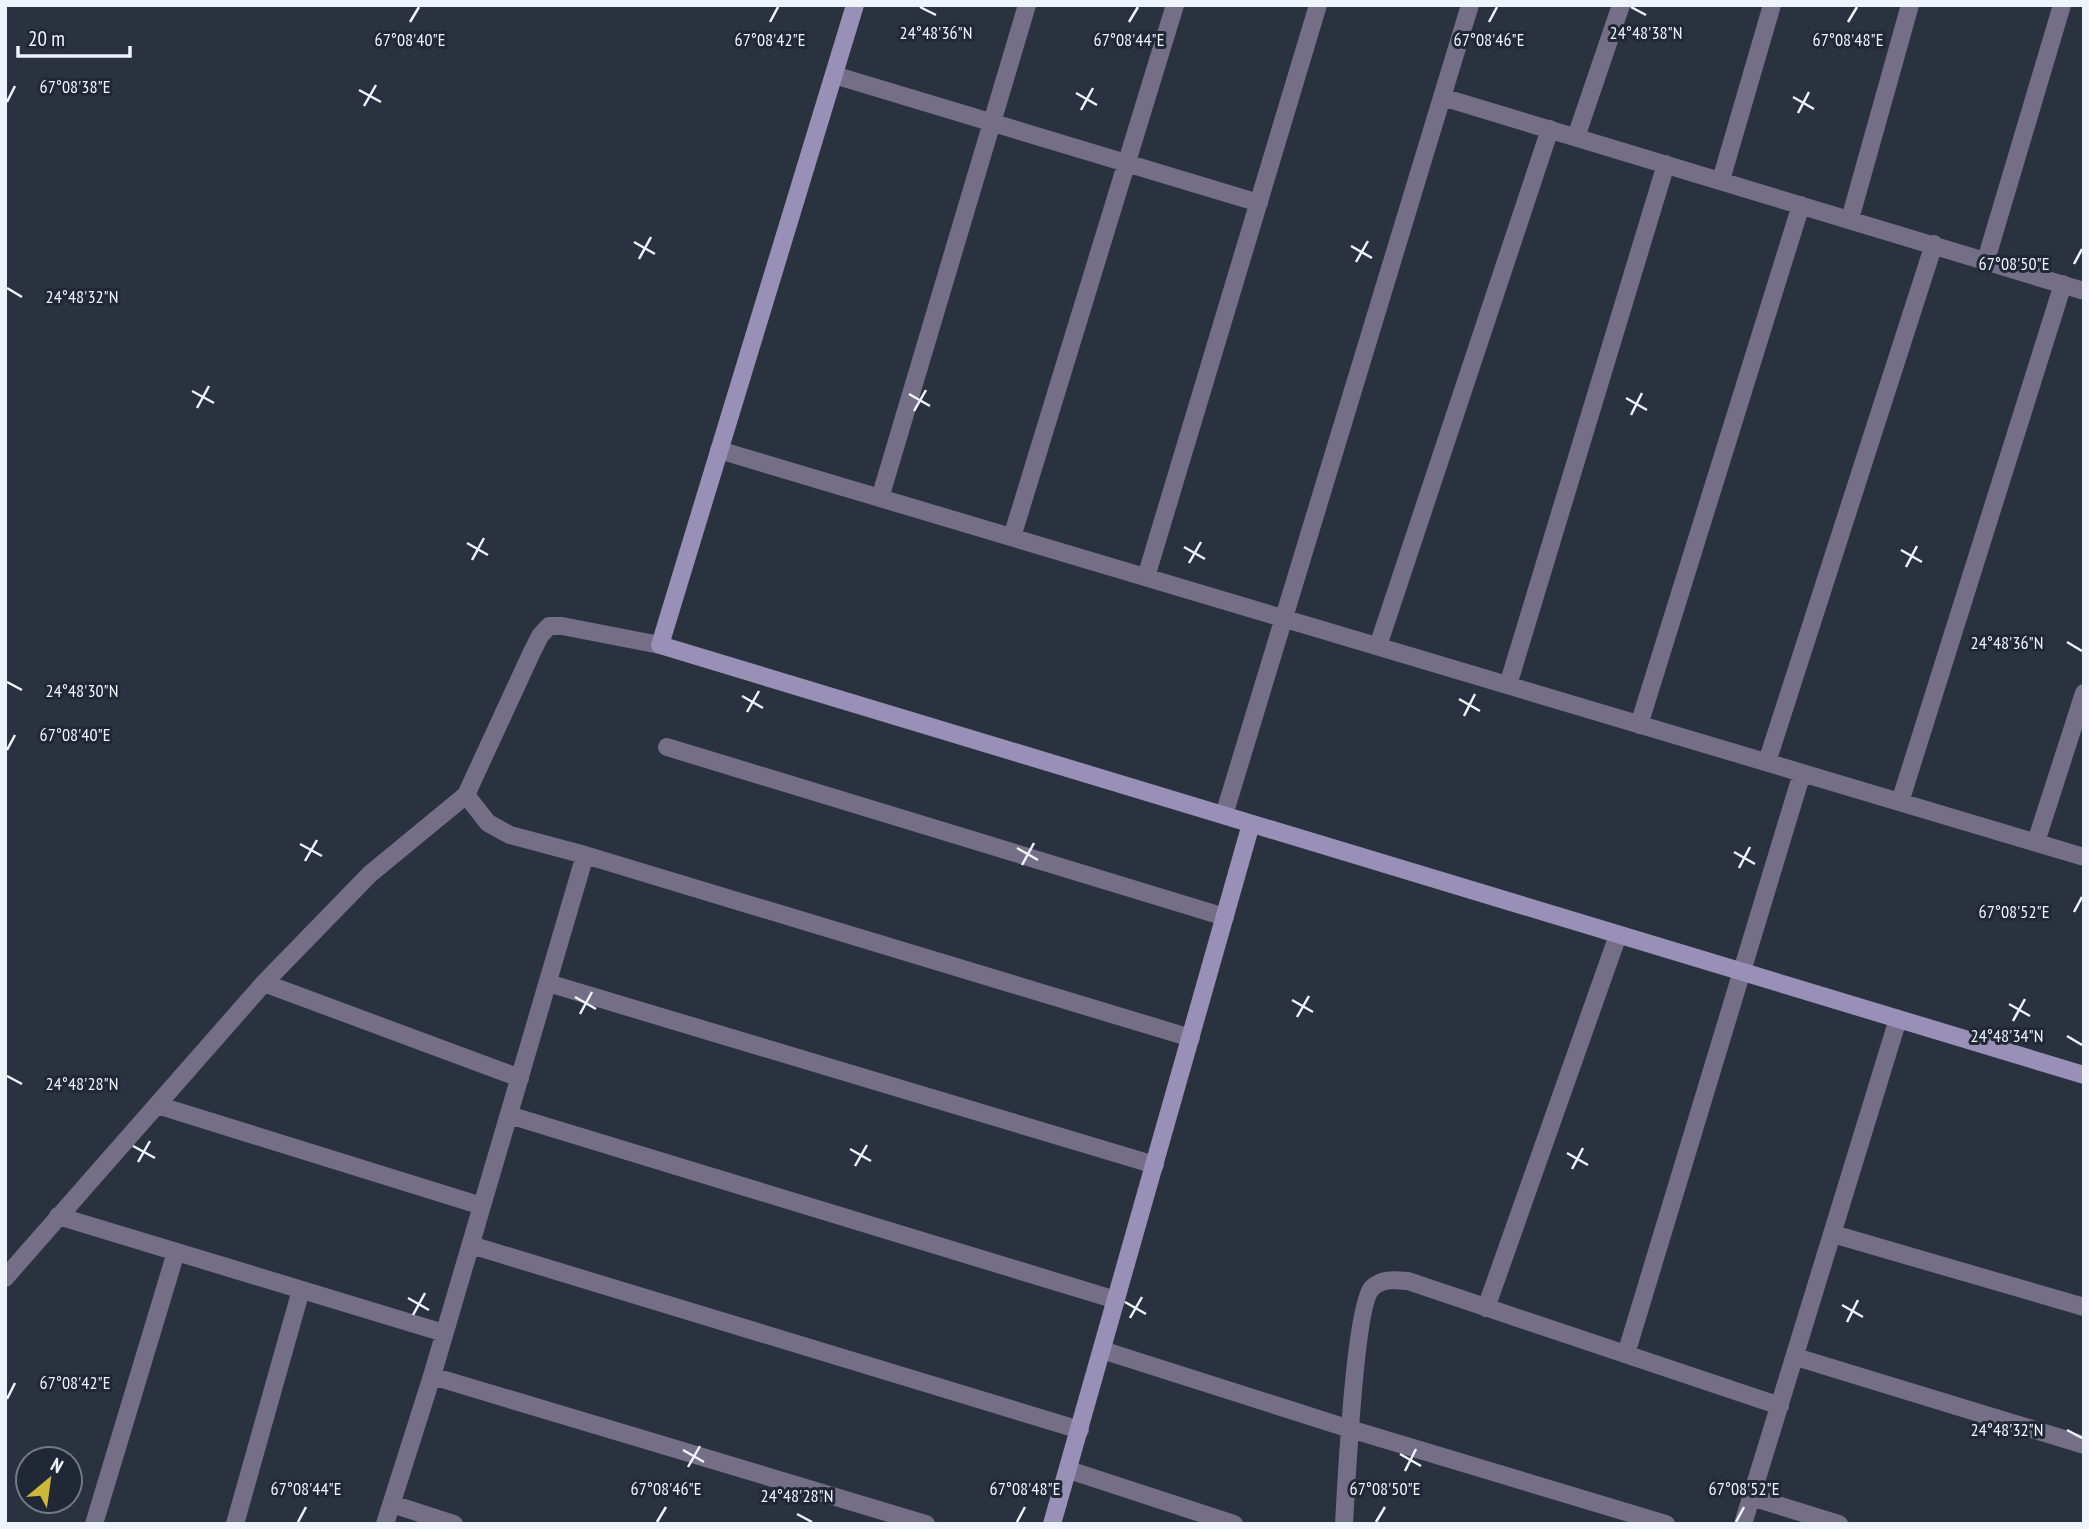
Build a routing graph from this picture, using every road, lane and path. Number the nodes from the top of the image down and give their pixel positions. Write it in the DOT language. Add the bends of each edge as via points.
graph roads {
  1 [pos="855,5"];
  2 [pos="1027,5"];
  3 [pos="1175,5"];
  4 [pos="1318,5"];
  5 [pos="1470,5"];
  6 [pos="1621,5"];
  7 [pos="1772,5"];
  8 [pos="1910,5"];
  9 [pos="2062,5"];
  10 [pos="834,75"];
  11 [pos="1441,97"];
  12 [pos="992,123"];
  13 [pos="1550,129"];
  14 [pos="1576,137"];
  15 [pos="1126,163"];
  16 [pos="1666,164"];
  17 [pos="1721,180"];
  18 [pos="1259,204"];
  19 [pos="1801,205"];
  20 [pos="1850,219"];
  21 [pos="1934,244"];
  22 [pos="1986,260"];
  23 [pos="2063,284"];
  24 [pos="2084,291"];
  25 [pos="719,450"];
  26 [pos="880,498"];
  27 [pos="1012,537"];
  28 [pos="1146,577"];
  29 [pos="1284,618"];
  30 [pos="660,645"];
  31 [pos="1378,646"];
  32 [pos="1508,685"];
  33 [pos="2084,693"];
  34 [pos="1640,724"];
  35 [pos="667,747"];
  36 [pos="1768,762"];
  37 [pos="1802,773"];
  38 [pos="466,795"];
  39 [pos="1900,802"];
  40 [pos="1224,816"];
  41 [pos="1251,824"];
  42 [pos="2036,842"];
  43 [pos="585,855"];
  44 [pos="2084,857"];
  45 [pos="1225,917"];
  46 [pos="1618,935"];
  47 [pos="1741,972"];
  48 [pos="264,983"];
  49 [pos="548,983"];
  50 [pos="1898,1019"];
  51 [pos="1191,1038"];
  52 [pos="2084,1075"];
  53 [pos="520,1078"];
  54 [pos="157,1105"];
  55 [pos="509,1115"];
  56 [pos="1155,1165"];
  57 [pos="482,1206"];
  58 [pos="58,1216"];
  59 [pos="1833,1234"];
  60 [pos="471,1245"];
  61 [pos="176,1252"];
  62 [pos="5,1278"];
  63 [pos="301,1290"];
  64 [pos="1116,1300"];
  65 [pos="2084,1307"];
  66 [pos="1486,1308"];
  67 [pos="444,1333"];
  68 [pos="1102,1350"];
  69 [pos="1626,1354"];
  70 [pos="1796,1357"];
  71 [pos="432,1376"];
  72 [pos="1780,1406"];
  73 [pos="1350,1429"];
  74 [pos="1080,1430"];
  75 [pos="2084,1446"];
  76 [pos="1069,1470"];
  77 [pos="1751,1497"];
  78 [pos="391,1504"];
  79 [pos="94,1524"];
  80 [pos="235,1524"];
  81 [pos="385,1524"];
  82 [pos="454,1524"];
  83 [pos="926,1524"];
  84 [pos="1052,1524"];
  85 [pos="1234,1524"];
  86 [pos="1344,1524"];
  87 [pos="1666,1524"];
  88 [pos="1742,1524"];
  89 [pos="1839,1524"];
  1 -- 10 [label="street"];
  2 -- 12 [label="street"];
  3 -- 15 [label="street"];
  4 -- 18 [label="street"];
  5 -- 11 [label="street"];
  6 -- 14 [label="street"];
  7 -- 17 [label="street"];
  8 -- 20 [label="street"];
  9 -- 22 [label="street"];
  10 -- 12 [label="street"];
  10 -- 25 [label="street"];
  11 -- 13 [label="street"];
  11 -- 29 [label="street"];
  12 -- 15 [label="street"];
  12 -- 26 [label="street"];
  13 -- 14 [label="street"];
  13 -- 31 [label="street"];
  14 -- 16 [label="street"];
  15 -- 18 [label="street"];
  15 -- 27 [label="street"];
  16 -- 17 [label="street"];
  16 -- 32 [label="street"];
  17 -- 19 [label="street"];
  18 -- 28 [label="street"];
  19 -- 20 [label="street"];
  19 -- 34 [label="street"];
  20 -- 21 [label="street"];
  21 -- 22 [label="street"];
  21 -- 36 [label="street"];
  22 -- 23 [label="street"];
  23 -- 24 [label="street"];
  23 -- 39 [label="street"];
  25 -- 26 [label="street"];
  25 -- 30 [label="street"];
  26 -- 27 [label="street"];
  27 -- 28 [label="street"];
  28 -- 29 [label="street"];
  29 -- 31 [label="street"];
  29 -- 40 [label="street"];
  30 -- 38 [label="street" via="549,626 531,654"];
  30 -- 40 [label="street"];
  31 -- 32 [label="street"];
  32 -- 34 [label="street"];
  33 -- 42 [label="street"];
  34 -- 36 [label="street"];
  35 -- 45 [label="street"];
  36 -- 37 [label="street"];
  37 -- 39 [label="street"];
  37 -- 47 [label="street"];
  38 -- 43 [label="street" via="488,824 510,835"];
  38 -- 48 [label="street" via="370,874"];
  39 -- 42 [label="street"];
  40 -- 41 [label="street"];
  41 -- 45 [label="street"];
  41 -- 46 [label="street"];
  42 -- 44 [label="street"];
  43 -- 49 [label="street"];
  43 -- 51 [label="street"];
  45 -- 51 [label="street"];
  46 -- 47 [label="street"];
  46 -- 66 [label="street"];
  47 -- 50 [label="street"];
  47 -- 69 [label="street"];
  48 -- 53 [label="street"];
  48 -- 54 [label="street"];
  49 -- 53 [label="street"];
  49 -- 56 [label="street"];
  50 -- 52 [label="street"];
  50 -- 59 [label="street"];
  51 -- 56 [label="street"];
  53 -- 55 [label="street"];
  54 -- 57 [label="street"];
  54 -- 58 [label="street"];
  55 -- 57 [label="street"];
  55 -- 64 [label="street"];
  56 -- 64 [label="street"];
  57 -- 60 [label="street"];
  58 -- 61 [label="street"];
  58 -- 62 [label="street"];
  59 -- 65 [label="street"];
  59 -- 70 [label="street"];
  60 -- 67 [label="street"];
  60 -- 74 [label="street"];
  61 -- 63 [label="street"];
  61 -- 79 [label="street"];
  63 -- 67 [label="street"];
  63 -- 80 [label="street"];
  64 -- 68 [label="street"];
  66 -- 69 [label="street"];
  66 -- 73 [label="street" via="1408,1281 1387,1280 1371,1289 1363,1310"];
  67 -- 71 [label="street"];
  68 -- 73 [label="street"];
  68 -- 74 [label="street"];
  69 -- 72 [label="street"];
  70 -- 72 [label="street"];
  70 -- 75 [label="street"];
  71 -- 78 [label="street"];
  71 -- 83 [label="street"];
  72 -- 77 [label="street"];
  73 -- 86 [label="street"];
  73 -- 87 [label="street"];
  74 -- 76 [label="street"];
  76 -- 84 [label="street"];
  76 -- 85 [label="street"];
  77 -- 88 [label="street"];
  77 -- 89 [label="street"];
  78 -- 81 [label="street"];
  78 -- 82 [label="street"];
}
